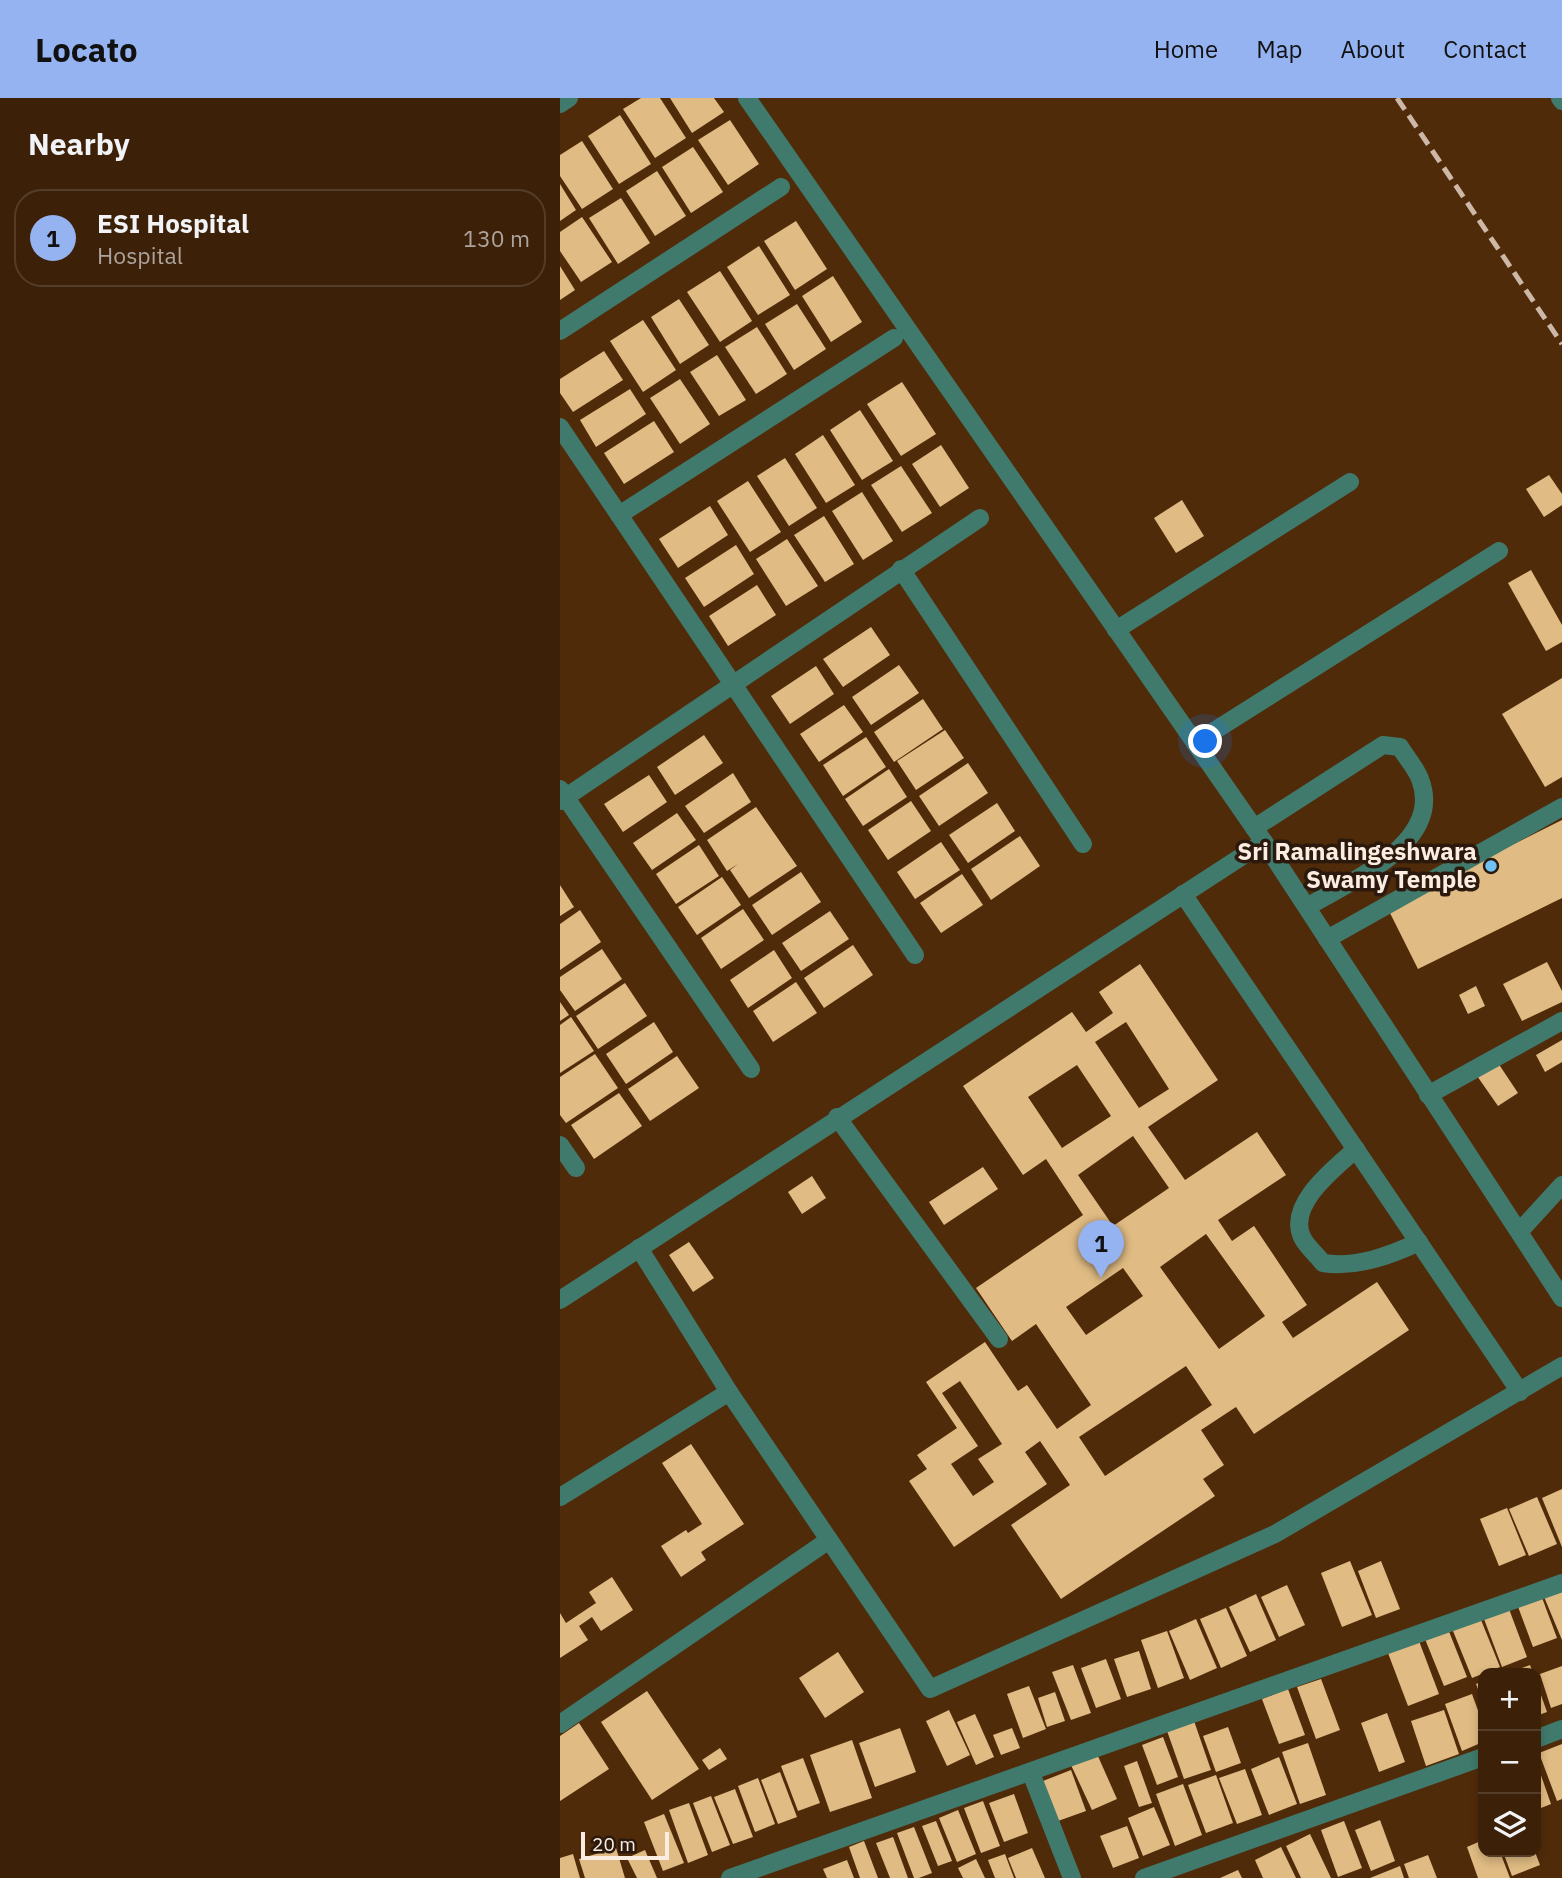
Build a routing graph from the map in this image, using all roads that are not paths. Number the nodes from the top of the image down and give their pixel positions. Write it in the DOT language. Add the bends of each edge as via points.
graph roads {
  1 [pos="569,98"];
  2 [pos="747,98"];
  3 [pos="560,104"];
  4 [pos="781,187"];
  5 [pos="560,331"];
  6 [pos="894,338"];
  7 [pos="560,427"];
  8 [pos="1350,482"];
  9 [pos="619,515"];
  10 [pos="980,518"];
  11 [pos="1500,551"];
  12 [pos="901,569"];
  13 [pos="1116,630"];
  14 [pos="733,683"];
  15 [pos="1195,743"];
  16 [pos="562,796"];
  17 [pos="1562,807"];
  18 [pos="1259,835"];
  19 [pos="1083,844"];
  20 [pos="1183,894"];
  21 [pos="1307,907"];
  22 [pos="1327,939"];
  23 [pos="915,955"];
  24 [pos="1562,1021"];
  25 [pos="751,1069"];
  26 [pos="1428,1095"];
  27 [pos="837,1117"];
  28 [pos="560,1145"];
  29 [pos="1356,1150"];
  30 [pos="576,1168"];
  31 [pos="1562,1185"];
  32 [pos="1520,1231"];
  33 [pos="1419,1242"];
  34 [pos="639,1248"];
  35 [pos="1562,1298"];
  36 [pos="560,1300"];
  37 [pos="999,1339"];
  38 [pos="1562,1366"];
  39 [pos="729,1392"];
  40 [pos="1520,1392"];
  41 [pos="560,1497"];
  42 [pos="829,1540"];
  43 [pos="1562,1583"];
  44 [pos="560,1724"];
  45 [pos="1562,1729"];
  46 [pos="1541,1737"];
  47 [pos="1478,1759"];
  48 [pos="1031,1773"];
  49 [pos="730,1878"];
  50 [pos="1072,1878"];
  51 [pos="1144,1878"];
  1 -- 3 [label="street"];
  2 -- 13 [label="street"];
  4 -- 5 [label="street"];
  6 -- 9 [label="street"];
  7 -- 9 [label="street"];
  8 -- 13 [label="street"];
  9 -- 14 [label="street"];
  10 -- 12 [label="street"];
  11 -- 15 [label="street"];
  12 -- 14 [label="street"];
  12 -- 19 [label="street"];
  13 -- 15 [label="street"];
  14 -- 16 [label="street"];
  14 -- 23 [label="street"];
  15 -- 18 [label="street"];
  16 -- 25 [label="street"];
  17 -- 22 [label="street"];
  18 -- 20 [label="street"];
  18 -- 21 [label="street"];
  18 -- 21 [label="street" via="1383,745 1400,747 1420,779 1425,810 1413,833 1400,851"];
  20 -- 27 [label="street"];
  20 -- 29 [label="street"];
  21 -- 22 [label="street"];
  22 -- 26 [label="street"];
  24 -- 26 [label="street"];
  26 -- 32 [label="street"];
  27 -- 34 [label="street"];
  27 -- 37 [label="street"];
  28 -- 30 [label="street"];
  29 -- 33 [label="street"];
  29 -- 33 [label="street" via="1310,1196 1300,1216 1302,1236 1323,1263 1342,1266"];
  31 -- 32 [label="street"];
  32 -- 35 [label="street"];
  33 -- 40 [label="street"];
  34 -- 36 [label="street"];
  34 -- 39 [label="street"];
  38 -- 40 [label="street"];
  39 -- 41 [label="street"];
  39 -- 42 [label="street"];
  40 -- 42 [label="street" via="1275,1534 930,1689"];
  42 -- 44 [label="street"];
  43 -- 48 [label="street"];
  45 -- 46 [label="street"];
  47 -- 51 [label="street"];
  48 -- 49 [label="street"];
  48 -- 50 [label="street"];
}
